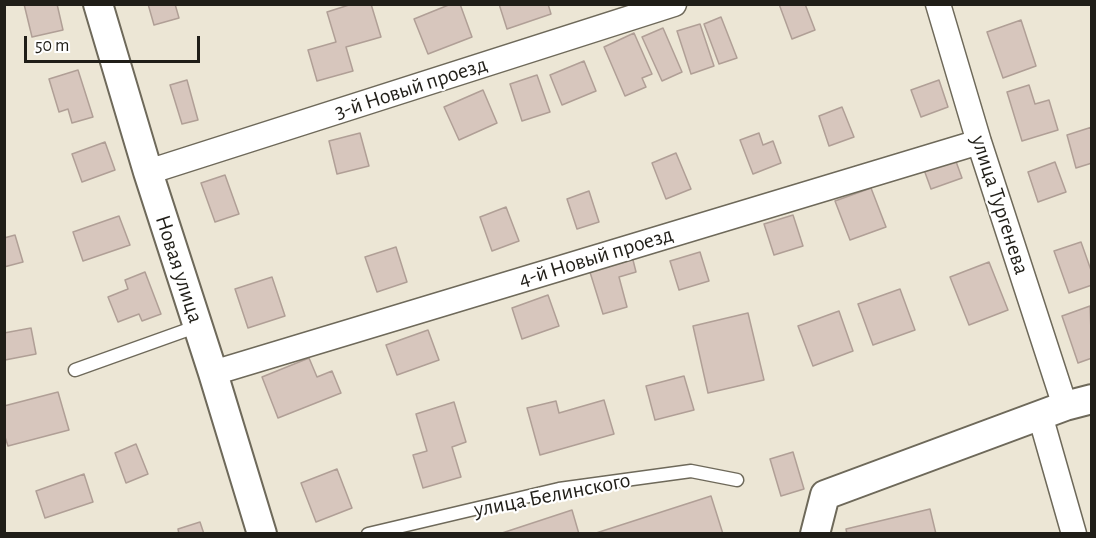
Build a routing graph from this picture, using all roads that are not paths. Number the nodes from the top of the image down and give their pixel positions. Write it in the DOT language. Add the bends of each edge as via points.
graph roads {
  1 [pos="98,4"];
  2 [pos="674,4"];
  3 [pos="938,4"];
  4 [pos="979,141"];
  5 [pos="148,172"];
  6 [pos="198,326"];
  7 [pos="75,370"];
  8 [pos="213,373"];
  9 [pos="1065,406"];
  10 [pos="737,480"];
  11 [pos="262,534"];
  12 [pos="368,534"];
  13 [pos="815,534"];
  14 [pos="1074,534"];
  1 -- 5 [label="street, Новая улица"];
  2 -- 5 [label="street, 3-й Новый проезд"];
  3 -- 4 [label="street, улица Тургенева"];
  4 -- 8 [label="street, 4-й Новый проезд"];
  4 -- 9 [label="street, улица Тургенева"];
  5 -- 6 [label="street, Новая улица"];
  6 -- 7 [label="lane"];
  6 -- 8 [label="street, Новая улица"];
  8 -- 11 [label="street, Новая улица"];
  9 -- 13 [label="street" via="825,495"];
  9 -- 14 [label="street, улица Тургенева"];
  10 -- 12 [label="lane, улица Белинского" via="691,471 559,489"];
}
